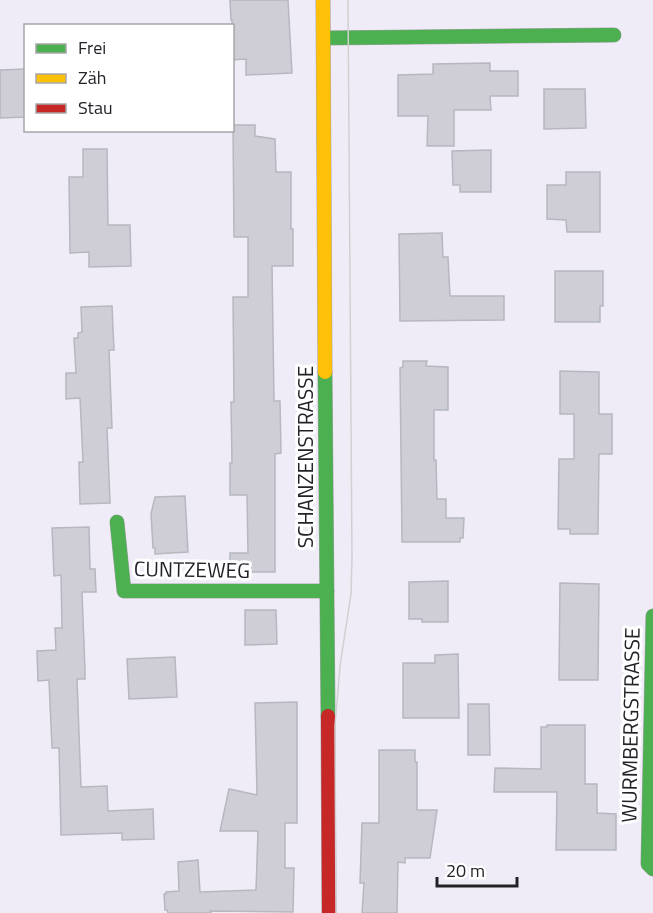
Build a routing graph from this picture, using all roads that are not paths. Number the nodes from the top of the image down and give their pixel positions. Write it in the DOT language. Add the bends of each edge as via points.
graph roads {
  1 [pos="323,0"];
  2 [pos="614,35"];
  3 [pos="324,38"];
  4 [pos="117,522"];
  5 [pos="327,591"];
  6 [pos="653,616"];
  7 [pos="653,869"];
  8 [pos="329,913"];
  1 -- 3 [label="street, SCHANZENSTRASSE"];
  2 -- 3 [label="street"];
  3 -- 5 [label="street, SCHANZENSTRASSE"];
  4 -- 5 [label="street, CUNTZEWEG" via="124,591"];
  5 -- 8 [label="street, SCHANZENSTRASSE"];
  6 -- 7 [label="street, WURMBERGSTRASSE" via="648,864"];
}
